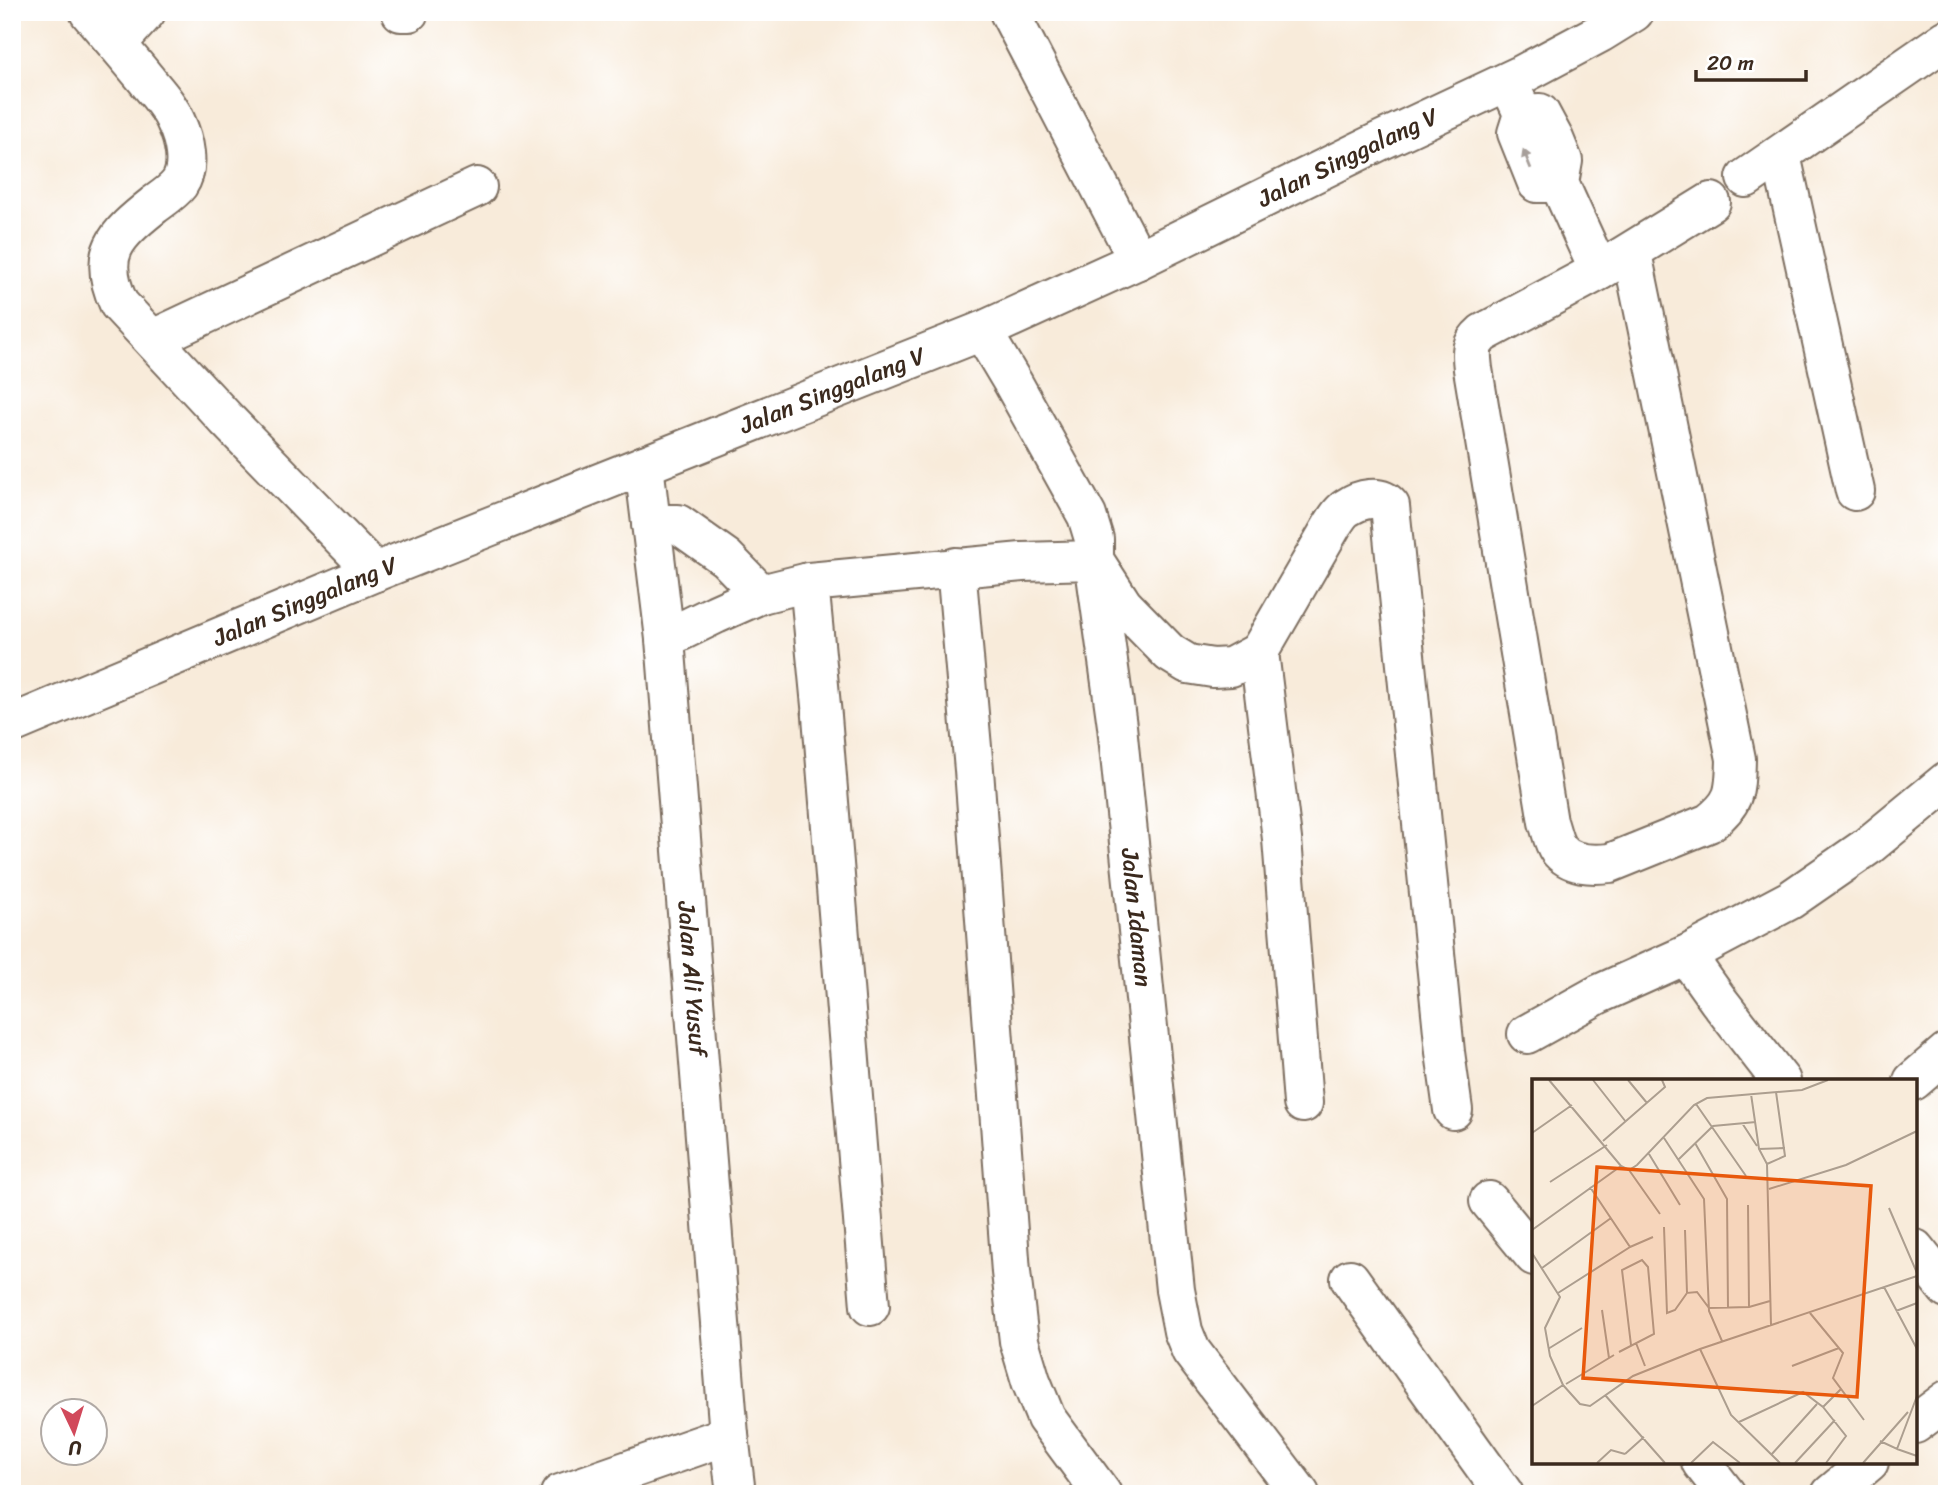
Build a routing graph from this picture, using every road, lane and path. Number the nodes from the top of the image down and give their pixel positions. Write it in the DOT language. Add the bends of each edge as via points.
graph roads {
  1 [pos="89,12"];
  2 [pos="146,12"];
  3 [pos="401,12"];
  4 [pos="409,12"];
  5 [pos="1009,12"];
  6 [pos="1634,12"];
  7 [pos="1947,38"];
  8 [pos="117,44"];
  9 [pos="1515,97"];
  10 [pos="1781,155"];
  11 [pos="1746,178"];
  12 [pos="477,187"];
  13 [pos="1711,202"];
  14 [pos="1632,253"];
  15 [pos="1138,260"];
  16 [pos="1599,271"];
  17 [pos="982,331"];
  18 [pos="153,340"];
  19 [pos="644,465"];
  20 [pos="1855,491"];
  21 [pos="651,524"];
  22 [pos="1094,560"];
  23 [pos="956,567"];
  24 [pos="375,572"];
  25 [pos="809,582"];
  26 [pos="761,594"];
  27 [pos="665,639"];
  28 [pos="1259,652"];
  29 [pos="12,724"];
  30 [pos="1947,781"];
  31 [pos="1686,955"];
  32 [pos="1527,1034"];
  33 [pos="1947,1052"];
  34 [pos="1779,1079"];
  35 [pos="1915,1079"];
  36 [pos="1303,1103"];
  37 [pos="1453,1110"];
  38 [pos="1489,1201"];
  39 [pos="1917,1252"];
  40 [pos="1532,1254"];
  41 [pos="1350,1279"];
  42 [pos="1947,1289"];
  43 [pos="870,1306"];
  44 [pos="1947,1400"];
  45 [pos="1917,1422"];
  46 [pos="729,1435"];
  47 [pos="1703,1464"];
  48 [pos="1867,1464"];
  49 [pos="560,1494"];
  50 [pos="736,1494"];
  51 [pos="1102,1494"];
  52 [pos="1300,1494"];
  53 [pos="1504,1494"];
  54 [pos="1726,1494"];
  55 [pos="1831,1494"];
  1 -- 8 [label="street"];
  2 -- 8 [label="street"];
  3 -- 4 [label="street"];
  5 -- 15 [label="street"];
  6 -- 9 [label="street, Jalan Singgalang V"];
  7 -- 10 [label="street"];
  8 -- 18 [label="street" via="166,103 177,122 185,156 179,184 135,220 113,244 109,257 111,286 119,303"];
  9 -- 15 [label="street, Jalan Singgalang V" via="1380,141"];
  9 -- 16 [label="street" via="1517,133 1537,183 1559,183"];
  10 -- 11 [label="street"];
  10 -- 20 [label="street"];
  12 -- 18 [label="street"];
  13 -- 14 [label="street"];
  14 -- 16 [label="street"];
  14 -- 16 [label="street" via="1736,759 1735,784 1733,798 1710,823 1597,865 1567,858 1556,847 1548,822 1471,353 1483,333"];
  15 -- 17 [label="street, Jalan Singgalang V"];
  17 -- 19 [label="street, Jalan Singgalang V"];
  17 -- 22 [label="street, Jalan Idaman" via="1087,516"];
  18 -- 24 [label="street"];
  19 -- 21 [label="street, Jalan Ali Yusuf"];
  19 -- 24 [label="street, Jalan Singgalang V"];
  21 -- 26 [label="street" via="678,524 726,558"];
  21 -- 27 [label="street, Jalan Ali Yusuf"];
  22 -- 23 [label="street"];
  22 -- 28 [label="street" via="1123,604 1170,653 1188,664 1231,667"];
  22 -- 52 [label="street, Jalan Idaman" via="1117,726 1178,1309 1191,1351"];
  23 -- 25 [label="street"];
  23 -- 51 [label="street" via="1019,1341 1046,1418"];
  24 -- 29 [label="street, Jalan Singgalang V"];
  25 -- 26 [label="street"];
  25 -- 43 [label="street"];
  26 -- 27 [label="street"];
  27 -- 46 [label="street, Jalan Ali Yusuf"];
  28 -- 36 [label="street" via="1282,839"];
  28 -- 37 [label="street" via="1340,515 1347,507 1365,501 1380,498 1388,503"];
  30 -- 31 [label="street" via="1868,846 1790,900"];
  31 -- 32 [label="street" via="1600,993"];
  31 -- 34 [label="street"];
  33 -- 35 [label="street"];
  38 -- 40 [label="street"];
  39 -- 42 [label="street"];
  41 -- 53 [label="street"];
  44 -- 45 [label="street"];
  46 -- 49 [label="street"];
  46 -- 50 [label="street, Jalan Ali Yusuf"];
  47 -- 54 [label="street"];
  48 -- 55 [label="street"];
}
